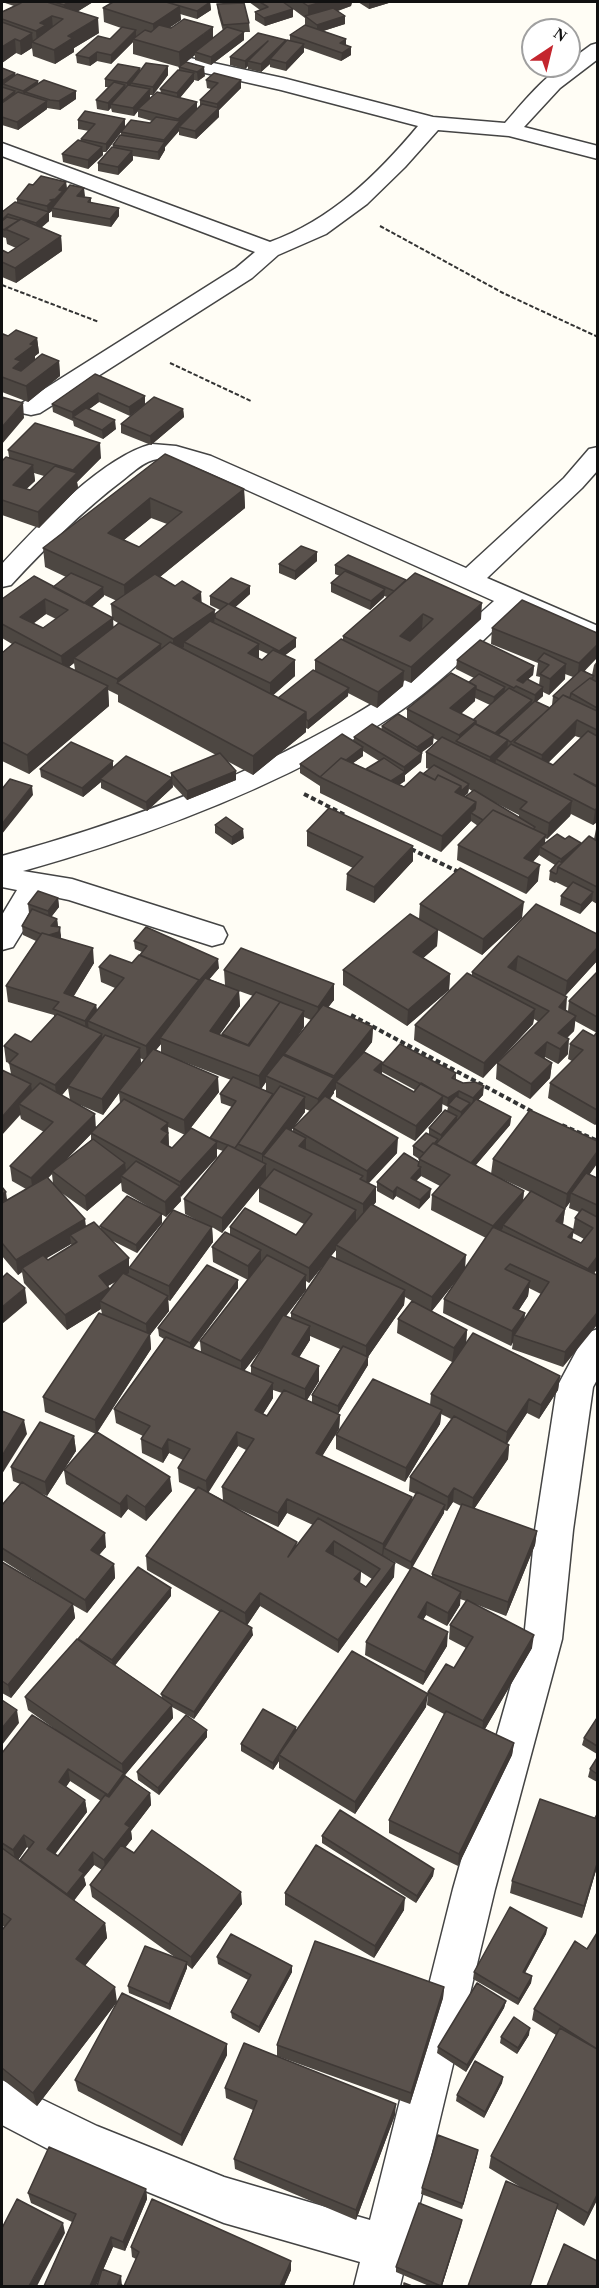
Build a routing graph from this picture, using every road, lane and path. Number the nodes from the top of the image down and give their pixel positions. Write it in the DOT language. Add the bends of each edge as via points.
graph roads {
  1 [pos="597,49"];
  2 [pos="190,64"];
  3 [pos="432,123"];
  4 [pos="510,130"];
  5 [pos="2,149"];
  6 [pos="597,153"];
  7 [pos="347,209"];
  8 [pos="270,250"];
  9 [pos="2,285"];
  10 [pos="597,337"];
  11 [pos="133,342"];
  12 [pos="251,401"];
  13 [pos="31,408"];
  14 [pos="597,454"];
  15 [pos="2,579"];
  16 [pos="470,579"];
  17 [pos="512,599"];
  18 [pos="597,637"];
  19 [pos="263,773"];
  20 [pos="351,818"];
  21 [pos="403,845"];
  22 [pos="2,866"];
  23 [pos="461,874"];
  24 [pos="2,877"];
  25 [pos="38,882"];
  26 [pos="212,935"];
  27 [pos="2,939"];
  28 [pos="351,1015"];
  29 [pos="543,1116"];
  30 [pos="554,1121"];
  31 [pos="597,1141"];
  32 [pos="597,1343"];
  33 [pos="2,2102"];
  34 [pos="381,2267"];
  1 -- 4 [label="street" via="553,84"];
  2 -- 3 [label="street"];
  3 -- 4 [label="street"];
  3 -- 7 [label="street" via="399,164"];
  4 -- 6 [label="street"];
  5 -- 8 [label="street"];
  7 -- 8 [label="street" via="312,234"];
  7 -- 10 [label="path" via="503,293"];
  8 -- 11 [label="street" via="244,273"];
  9 -- 11 [label="path" via="59,305"];
  11 -- 12 [label="path"];
  11 -- 13 [label="street"];
  14 -- 16 [label="street" via="573,483"];
  15 -- 16 [label="street" via="87,495 152,452 195,460"];
  16 -- 17 [label="street"];
  17 -- 18 [label="street"];
  17 -- 19 [label="street" via="384,708"];
  19 -- 20 [label="path"];
  19 -- 22 [label="street" via="105,835"];
  21 -- 23 [label="path"];
  24 -- 25 [label="street"];
  25 -- 26 [label="street"];
  25 -- 27 [label="street"];
  28 -- 29 [label="path"];
  30 -- 31 [label="path"];
  32 -- 34 [label="street" via="575,1388 543,1639 474,1889"];
  33 -- 34 [label="street" via="84,2143"];
}
